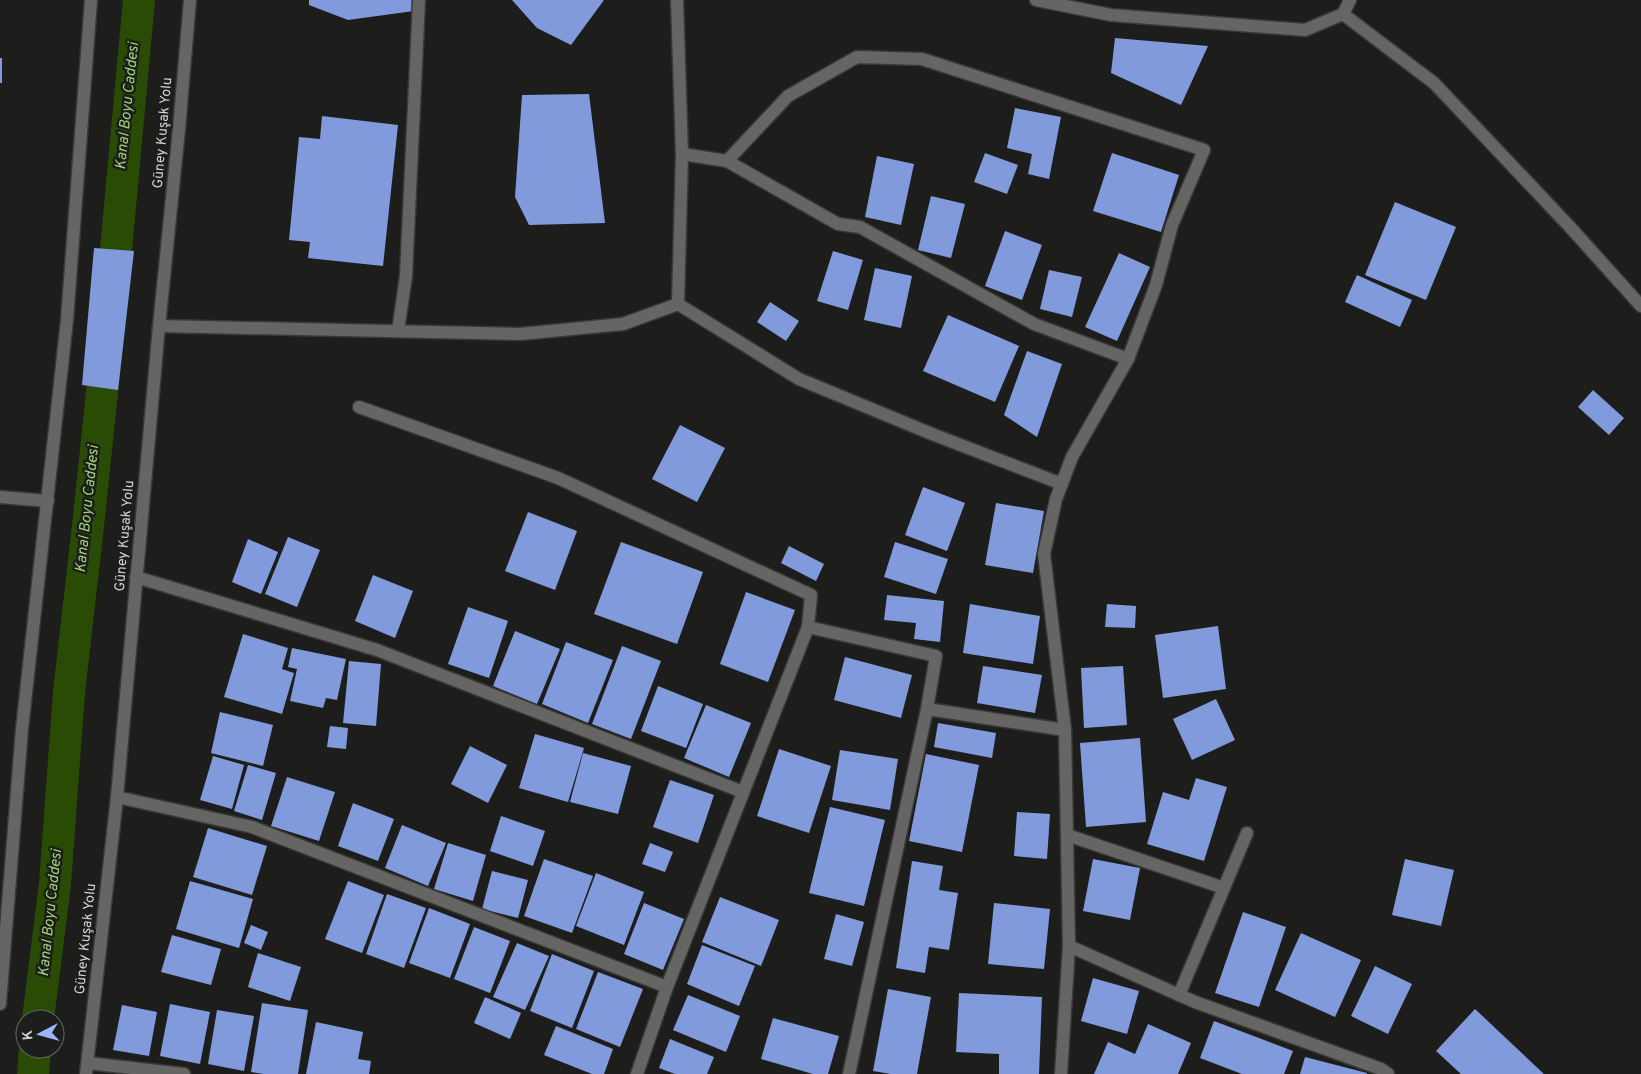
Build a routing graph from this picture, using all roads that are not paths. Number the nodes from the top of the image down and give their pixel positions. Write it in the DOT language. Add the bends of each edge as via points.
graph roads {
  1 [pos="91,0"];
  2 [pos="190,0"];
  3 [pos="419,0"];
  4 [pos="677,0"];
  5 [pos="1036,0"];
  6 [pos="1350,0"];
  7 [pos="1343,14"];
  8 [pos="682,154"];
  9 [pos="728,161"];
  10 [pos="678,304"];
  11 [pos="1641,306"];
  12 [pos="158,326"];
  13 [pos="398,332"];
  14 [pos="1128,359"];
  15 [pos="358,407"];
  16 [pos="1062,484"];
  17 [pos="0,497"];
  18 [pos="48,500"];
  19 [pos="136,577"];
  20 [pos="808,627"];
  21 [pos="927,709"];
  22 [pos="1065,730"];
  23 [pos="743,792"];
  24 [pos="117,797"];
  25 [pos="1247,833"];
  26 [pos="1067,835"];
  27 [pos="1224,888"];
  28 [pos="1069,946"];
  29 [pos="667,987"];
  30 [pos="1179,995"];
  31 [pos="0,1004"];
  32 [pos="87,1068"];
  33 [pos="184,1074"];
  34 [pos="637,1074"];
  35 [pos="848,1074"];
  36 [pos="1061,1074"];
  37 [pos="1388,1074"];
  1 -- 18 [label="street" via="67,320"];
  2 -- 12 [label="street, Güney Kuşak Yolu" via="180,129"];
  3 -- 13 [label="street" via="406,276"];
  4 -- 8 [label="street"];
  5 -- 7 [label="street" via="1111,15 1305,30"];
  6 -- 7 [label="street"];
  7 -- 11 [label="street" via="1434,83"];
  8 -- 9 [label="street"];
  8 -- 10 [label="street"];
  9 -- 14 [label="street" via="838,224 860,227 1034,324"];
  9 -- 14 [label="street" via="788,96 857,57 922,59 1204,150 1172,225 1156,285"];
  10 -- 13 [label="street" via="623,324 520,334"];
  10 -- 16 [label="street" via="799,379"];
  12 -- 13 [label="street"];
  12 -- 19 [label="street, Güney Kuşak Yolu"];
  14 -- 16 [label="street" via="1072,456"];
  15 -- 20 [label="street" via="558,478 811,596"];
  16 -- 22 [label="street" via="1044,554"];
  17 -- 18 [label="street"];
  18 -- 31 [label="street" via="22,729"];
  19 -- 23 [label="street" via="377,650"];
  19 -- 24 [label="street, Güney Kuşak Yolu"];
  20 -- 21 [label="street" via="936,656"];
  20 -- 23 [label="street"];
  21 -- 22 [label="street"];
  21 -- 35 [label="street"];
  22 -- 26 [label="street"];
  23 -- 29 [label="street"];
  24 -- 29 [label="street" via="252,827"];
  24 -- 32 [label="street, Güney Kuşak Yolu"];
  25 -- 27 [label="street"];
  26 -- 27 [label="street"];
  26 -- 28 [label="street"];
  27 -- 30 [label="street"];
  28 -- 30 [label="street"];
  28 -- 36 [label="street"];
  29 -- 34 [label="street"];
  30 -- 37 [label="street"];
  32 -- 33 [label="street"];
}
